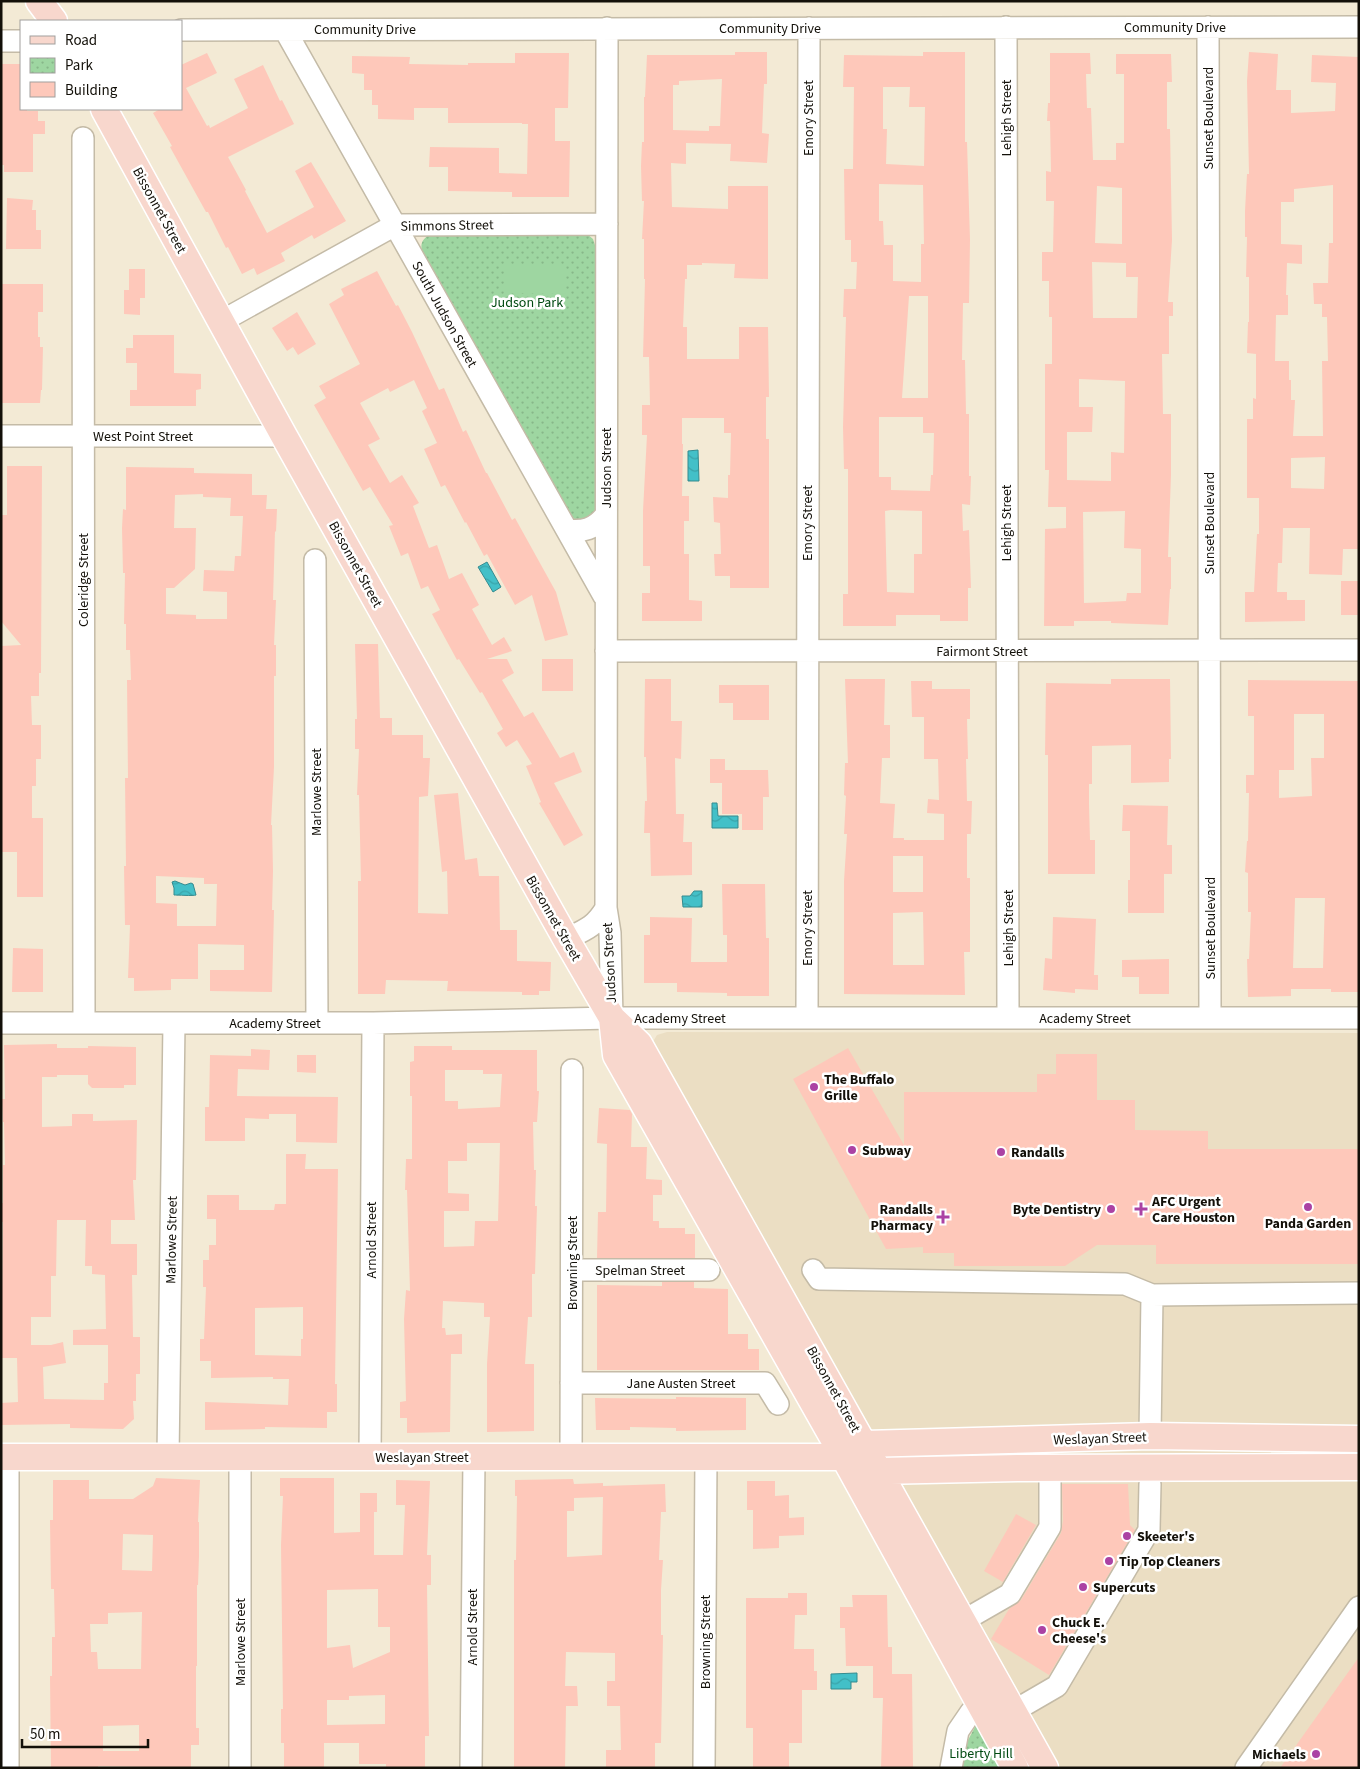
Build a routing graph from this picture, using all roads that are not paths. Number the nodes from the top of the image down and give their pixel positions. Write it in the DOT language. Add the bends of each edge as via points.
graph roads {
  1 [pos="39,1"];
  2 [pos="48,1"];
  3 [pos="54,20"];
  4 [pos="55,20"];
  5 [pos="1006,27"];
  6 [pos="1208,27"];
  7 [pos="1359,27"];
  8 [pos="607,28"];
  9 [pos="809,28"];
  10 [pos="182,30"];
  11 [pos="285,30"];
  12 [pos="1,41"];
  13 [pos="20,41"];
  14 [pos="105,110"];
  15 [pos="83,138"];
  16 [pos="607,224"];
  17 [pos="395,225"];
  18 [pos="222,321"];
  19 [pos="1,436"];
  20 [pos="83,436"];
  21 [pos="284,436"];
  22 [pos="606,516"];
  23 [pos="567,530"];
  24 [pos="315,560"];
  25 [pos="605,599"];
  26 [pos="1006,650"];
  27 [pos="1209,650"];
  28 [pos="1359,650"];
  29 [pos="606,651"];
  30 [pos="807,651"];
  31 [pos="606,908"];
  32 [pos="566,939"];
  33 [pos="612,1018"];
  34 [pos="807,1018"];
  35 [pos="1008,1018"];
  36 [pos="1210,1018"];
  37 [pos="1359,1018"];
  38 [pos="1,1023"];
  39 [pos="84,1023"];
  40 [pos="174,1023"];
  41 [pos="317,1023"];
  42 [pos="373,1023"];
  43 [pos="572,1070"];
  44 [pos="572,1270"];
  45 [pos="709,1270"];
  46 [pos="813,1270"];
  47 [pos="1359,1293"];
  48 [pos="1152,1294"];
  49 [pos="571,1384"];
  50 [pos="778,1404"];
  51 [pos="1150,1436"];
  52 [pos="1359,1439"];
  53 [pos="854,1451"];
  54 [pos="5,1457"];
  55 [pos="168,1457"];
  56 [pos="240,1457"];
  57 [pos="370,1457"];
  58 [pos="474,1457"];
  59 [pos="571,1457"];
  60 [pos="706,1457"];
  61 [pos="1359,1467"];
  62 [pos="1050,1468"];
  63 [pos="879,1471"];
  64 [pos="1150,1476"];
  65 [pos="1359,1607"];
  66 [pos="964,1621"];
  67 [pos="1003,1692"];
  68 [pos="1026,1704"];
  69 [pos="980,1706"];
  70 [pos="8,1768"];
  71 [pos="240,1768"];
  72 [pos="471,1768"];
  73 [pos="704,1768"];
  74 [pos="951,1768"];
  75 [pos="1016,1768"];
  76 [pos="1045,1768"];
  77 [pos="1246,1768"];
  1 -- 3 [label="main road"];
  2 -- 4 [label="main road"];
  5 -- 6 [label="street, Community Drive"];
  5 -- 9 [label="street, Community Drive"];
  5 -- 26 [label="street, Lehigh Street"];
  6 -- 7 [label="street, Community Drive"];
  6 -- 27 [label="street, Sunset Boulevard"];
  8 -- 9 [label="street, Community Drive"];
  8 -- 11 [label="street, Community Drive"];
  8 -- 16 [label="street, Judson Street"];
  9 -- 30 [label="street, Emory Street"];
  10 -- 11 [label="street, Community Drive"];
  11 -- 17 [label="street, South Judson Street"];
  12 -- 13 [label="street"];
  14 -- 18 [label="main road, Bissonnet Street"];
  15 -- 20 [label="street, Coleridge Street"];
  16 -- 17 [label="street, Simmons Street"];
  16 -- 22 [label="street, Judson Street"];
  17 -- 18 [label="street, Simmons Street"];
  17 -- 23 [label="street, South Judson Street"];
  18 -- 21 [label="main road, Bissonnet Street"];
  19 -- 20 [label="street, West Point Street"];
  20 -- 21 [label="street, West Point Street"];
  20 -- 39 [label="street, Coleridge Street"];
  21 -- 32 [label="main road, Bissonnet Street"];
  22 -- 23 [label="street" via="589,529"];
  22 -- 25 [label="street, Judson Street"];
  23 -- 25 [label="street, South Judson Street"];
  24 -- 41 [label="street, Marlowe Street"];
  25 -- 29 [label="street, Judson Street"];
  26 -- 27 [label="street, Fairmont Street"];
  26 -- 30 [label="street, Fairmont Street"];
  26 -- 35 [label="street, Lehigh Street"];
  27 -- 28 [label="street, Fairmont Street"];
  27 -- 36 [label="street, Sunset Boulevard"];
  29 -- 30 [label="street, Fairmont Street"];
  29 -- 31 [label="street, Judson Street"];
  30 -- 34 [label="street, Emory Street"];
  31 -- 32 [label="street, Judson Street" via="600,920"];
  31 -- 33 [label="street, Judson Street" via="610,933"];
  32 -- 33 [label="main road, Bissonnet Street"];
  33 -- 34 [label="street, Academy Street"];
  33 -- 42 [label="street, Academy Street"];
  33 -- 53 [label="main road, Bissonnet Street" via="616,1055"];
  34 -- 35 [label="street, Academy Street"];
  35 -- 36 [label="street, Academy Street"];
  36 -- 37 [label="street, Academy Street"];
  38 -- 39 [label="street, Academy Street"];
  39 -- 40 [label="street, Academy Street"];
  40 -- 41 [label="street, Academy Street"];
  40 -- 55 [label="street, Marlowe Street"];
  41 -- 42 [label="street, Academy Street"];
  42 -- 57 [label="street, Arnold Street"];
  43 -- 44 [label="street, Browning Street"];
  44 -- 45 [label="street, Spelman Street"];
  44 -- 49 [label="street, Browning Street"];
  46 -- 48 [label="street" via="819,1279 1125,1284"];
  47 -- 48 [label="street"];
  48 -- 51 [label="street"];
  49 -- 50 [label="street, Jane Austen Street" via="765,1383"];
  49 -- 59 [label="street, Browning Street"];
  51 -- 52 [label="main road, Weslayan Street"];
  51 -- 53 [label="main road, Weslayan Street"];
  51 -- 64 [label="main road"];
  53 -- 60 [label="main road, Weslayan Street"];
  53 -- 63 [label="main road, Weslayan Street"];
  53 -- 69 [label="main road, Bissonnet Street"];
  54 -- 55 [label="main road, Weslayan Street"];
  54 -- 70 [label="street"];
  55 -- 56 [label="main road, Weslayan Street"];
  56 -- 57 [label="main road, Weslayan Street"];
  56 -- 71 [label="street, Marlowe Street"];
  57 -- 58 [label="main road, Weslayan Street"];
  58 -- 59 [label="main road, Weslayan Street"];
  58 -- 72 [label="street, Arnold Street"];
  59 -- 60 [label="main road, Weslayan Street"];
  60 -- 73 [label="street, Browning Street"];
  61 -- 64 [label="main road, Weslayan Street"];
  62 -- 63 [label="main road, Weslayan Street"];
  62 -- 64 [label="main road, Weslayan Street"];
  62 -- 66 [label="street" via="1050,1527 1010,1594"];
  63 -- 66 [label="main road"];
  64 -- 68 [label="street" via="1149,1530 1057,1686"];
  65 -- 77 [label="street"];
  66 -- 67 [label="main road"];
  67 -- 69 [label="street"];
  67 -- 76 [label="main road"];
  69 -- 74 [label="street" via="958,1731"];
  69 -- 75 [label="main road, Bissonnet Street"];
}
